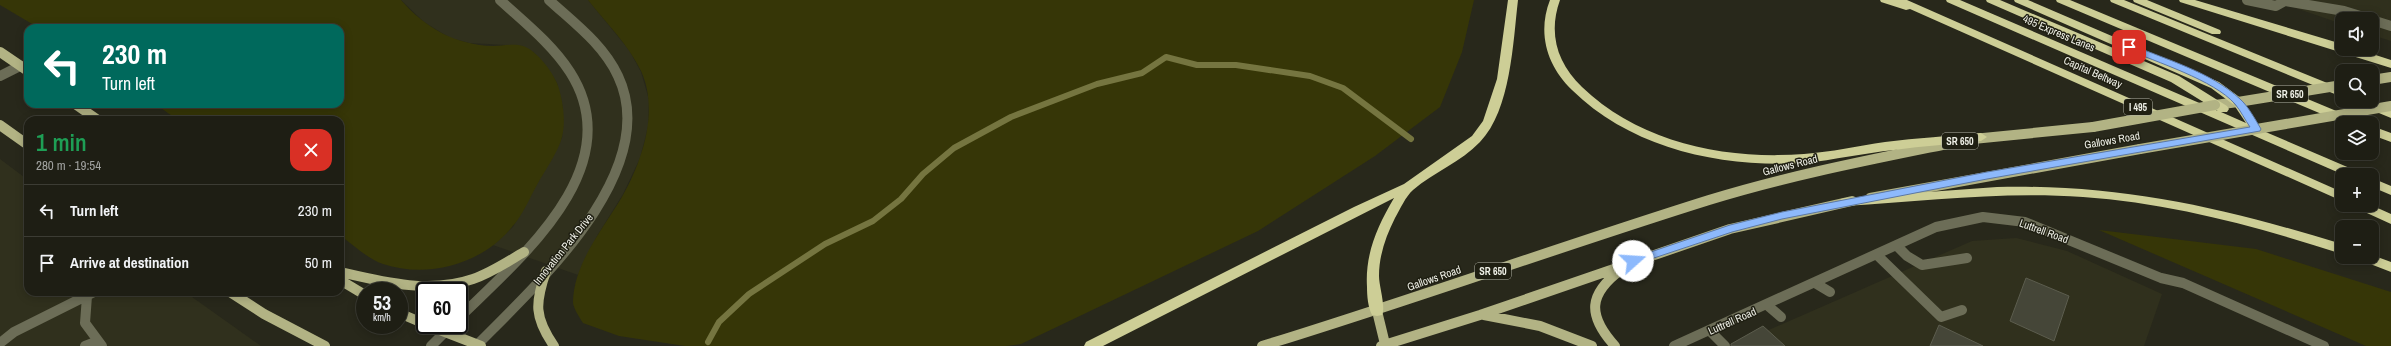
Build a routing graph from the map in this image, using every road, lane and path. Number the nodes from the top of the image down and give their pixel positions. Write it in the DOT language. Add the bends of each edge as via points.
graph roads {
  1 [pos="500,0"];
  2 [pos="549,0"];
  3 [pos="1512,0"];
  4 [pos="1556,0"];
  5 [pos="1884,0"];
  6 [pos="1898,0"];
  7 [pos="1951,0"];
  8 [pos="1991,0"];
  9 [pos="2019,0"];
  10 [pos="2061,0"];
  11 [pos="2115,0"];
  12 [pos="2138,0"];
  13 [pos="2184,0"];
  14 [pos="2247,0"];
  15 [pos="2347,12"];
  16 [pos="1934,16"];
  17 [pos="2379,22"];
  18 [pos="2391,26"];
  19 [pos="2335,45"];
  20 [pos="0,52"];
  21 [pos="2379,54"];
  22 [pos="2368,56"];
  23 [pos="2391,56"];
  24 [pos="2391,64"];
  25 [pos="20,66"];
  26 [pos="24,69"];
  27 [pos="0,76"];
  28 [pos="2335,82"];
  29 [pos="2335,86"];
  30 [pos="2335,90"];
  31 [pos="2379,101"];
  32 [pos="2238,102"];
  33 [pos="2215,105"];
  34 [pos="2391,106"];
  35 [pos="81,108"];
  36 [pos="2377,108"];
  37 [pos="2391,114"];
  38 [pos="92,116"];
  39 [pos="2337,116"];
  40 [pos="0,125"];
  41 [pos="2256,129"];
  42 [pos="2379,133"];
  43 [pos="1981,137"];
  44 [pos="2391,138"];
  45 [pos="24,142"];
  46 [pos="2339,168"];
  47 [pos="2379,185"];
  48 [pos="1408,187"];
  49 [pos="2391,191"];
  50 [pos="2335,194"];
  51 [pos="1845,202"];
  52 [pos="2376,212"];
  53 [pos="2391,219"];
  54 [pos="1897,246"];
  55 [pos="2335,247"];
  56 [pos="524,252"];
  57 [pos="1877,255"];
  58 [pos="1967,258"];
  59 [pos="1633,261"];
  60 [pos="2379,262"];
  61 [pos="2391,267"];
  62 [pos="546,271"];
  63 [pos="344,273"];
  64 [pos="344,282"];
  65 [pos="1815,283"];
  66 [pos="356,290"];
  67 [pos="1830,292"];
  68 [pos="86,296"];
  69 [pos="90,296"];
  70 [pos="236,296"];
  71 [pos="1767,305"];
  72 [pos="468,309"];
  73 [pos="1962,310"];
  74 [pos="1377,311"];
  75 [pos="1480,315"];
  76 [pos="1781,317"];
  77 [pos="1710,331"];
  78 [pos="444,334"];
  79 [pos="458,334"];
  80 [pos="0,343"];
  81 [pos="100,343"];
  82 [pos="1383,345"];
  83 [pos="85,346"];
  84 [pos="325,346"];
  85 [pos="431,346"];
  86 [pos="478,346"];
  87 [pos="554,346"];
  88 [pos="1091,346"];
  89 [pos="1262,346"];
  90 [pos="1592,346"];
  91 [pos="1615,346"];
  92 [pos="1674,346"];
  93 [pos="1725,346"];
  94 [pos="2324,346"];
  1 -- 56 [label="street" via="560,59 577,84 587,113 585,151 568,198"];
  2 -- 62 [label="street, Innovation Park Drive" via="608,60 622,87 628,116 627,137 608,188 578,233"];
  3 -- 48 [label="highway" via="1503,79 1488,122 1476,139"];
  4 -- 43 [label="highway" via="1550,10 1547,28 1550,47 1562,73 1581,95 1609,115 1624,125 1660,140 1703,152 1792,159"];
  5 -- 16 [label="highway"];
  6 -- 16 [label="highway, Capital Beltway / I 495"];
  7 -- 46 [label="highway, 495 Express Lanes / I 495"];
  8 -- 33 [label="highway" via="2176,79"];
  9 -- 32 [label="highway" via="2198,76"];
  10 -- 39 [label="highway"];
  11 -- 30 [label="highway"];
  12 -- 28 [label="highway"];
  13 -- 19 [label="highway"];
  14 -- 15 [label="street" via="2276,6 2285,1"];
  16 -- 50 [label="highway, Capital Beltway / I 495"];
  17 -- 18 [label="street"];
  20 -- 25 [label="main road"];
  21 -- 23 [label="highway"];
  22 -- 24 [label="highway"];
  25 -- 26 [label="main road"];
  25 -- 27 [label="street"];
  29 -- 32 [label="main road, Gallows Road / SR 650, bridge"];
  31 -- 34 [label="highway"];
  32 -- 33 [label="main road, Gallows Road / SR 650"];
  32 -- 41 [label="highway"];
  33 -- 41 [label="highway"];
  33 -- 43 [label="main road, Gallows Road / SR 650, bridge" via="2093,127"];
  34 -- 41 [label="main road, Gallows Road, bridge"];
  35 -- 38 [label="main road"];
  36 -- 37 [label="highway"];
  40 -- 45 [label="main road"];
  41 -- 51 [label="main road, Gallows Road, bridge"];
  42 -- 44 [label="highway"];
  43 -- 74 [label="main road, Gallows Road / SR 650" via="1840,166 1710,200"];
  47 -- 49 [label="highway"];
  48 -- 74 [label="highway" via="1386,221 1378,239 1374,263 1374,298"];
  48 -- 88 [label="highway"];
  51 -- 55 [label="highway" via="2048,190 2129,198 2220,214"];
  51 -- 59 [label="main road, Gallows Road" via="1730,228"];
  52 -- 53 [label="highway"];
  54 -- 57 [label="street, Luttrell Road"];
  54 -- 58 [label="street" via="1922,265"];
  54 -- 94 [label="street, Luttrell Road" via="1936,228 1964,220 1983,217 2025,222 2161,278 2183,284"];
  56 -- 63 [label="main road" via="486,274 446,285 408,286"];
  56 -- 72 [label="street"];
  57 -- 65 [label="street, Luttrell Road"];
  57 -- 73 [label="street" via="1941,317"];
  59 -- 75 [label="main road, Gallows Road"];
  59 -- 91 [label="main road" via="1602,285 1593,300 1595,314 1606,338"];
  60 -- 61 [label="highway"];
  62 -- 86 [label="street, Innovation Park Drive"];
  62 -- 87 [label="main road" via="537,296 536,312 540,325"];
  64 -- 66 [label="main road"];
  65 -- 67 [label="street"];
  65 -- 71 [label="street, Luttrell Road"];
  68 -- 80 [label="street" via="14,332"];
  69 -- 81 [label="street" via="85,323"];
  70 -- 84 [label="main road" via="264,314"];
  71 -- 76 [label="street"];
  71 -- 77 [label="street, Luttrell Road"];
  74 -- 82 [label="main road"];
  74 -- 89 [label="main road, Gallows Road / SR 650"];
  75 -- 82 [label="main road, Gallows Road"];
  75 -- 90 [label="main road" via="1520,319"];
  77 -- 92 [label="street, Luttrell Road"];
  77 -- 93 [label="street"];
  78 -- 85 [label="street"];
  79 -- 86 [label="main road"];
  81 -- 83 [label="street"];
}
